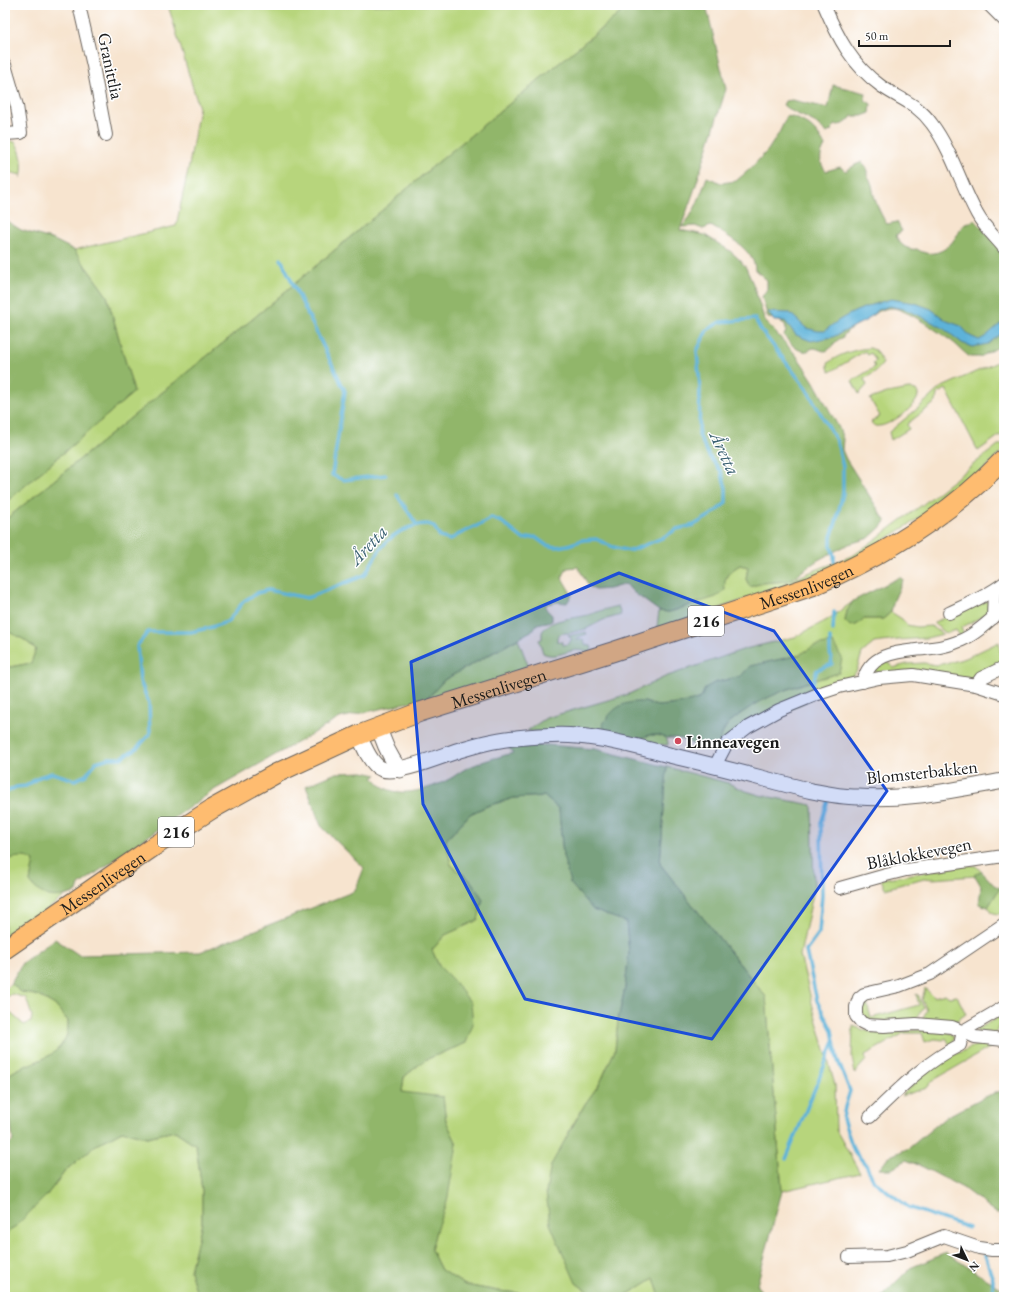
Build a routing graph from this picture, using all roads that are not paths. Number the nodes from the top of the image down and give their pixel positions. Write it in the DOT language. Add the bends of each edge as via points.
graph roads {
  1 [pos="79,5"];
  2 [pos="824,5"];
  3 [pos="989,5"];
  4 [pos="1004,20"];
  5 [pos="5,65"];
  6 [pos="8,90"];
  7 [pos="5,134"];
  8 [pos="106,135"];
  9 [pos="1004,248"];
  10 [pos="1004,459"];
  11 [pos="1004,583"];
  12 [pos="994,591"];
  13 [pos="1004,608"];
  14 [pos="949,613"];
  15 [pos="993,618"];
  16 [pos="1004,667"];
  17 [pos="863,682"];
  18 [pos="976,685"];
  19 [pos="1004,694"];
  20 [pos="379,726"];
  21 [pos="359,735"];
  22 [pos="715,766"];
  23 [pos="400,770"];
  24 [pos="1004,781"];
  25 [pos="1004,856"];
  26 [pos="840,888"];
  27 [pos="1004,924"];
  28 [pos="5,949"];
  29 [pos="1004,1007"];
  30 [pos="963,1031"];
  31 [pos="1004,1040"];
  32 [pos="870,1117"];
  33 [pos="1004,1250"];
  34 [pos="849,1257"];
  1 -- 8 [label="street, Granittlia"];
  2 -- 9 [label="street" via="846,50 858,66 882,86 921,111 932,123 978,215"];
  3 -- 4 [label="street"];
  5 -- 6 [label="street"];
  6 -- 7 [label="street" via="17,106 21,133"];
  10 -- 20 [label="main road, Messenlivegen / 216" via="926,524 886,550 832,578 612,652"];
  11 -- 12 [label="street"];
  12 -- 14 [label="street"];
  12 -- 15 [label="street"];
  13 -- 15 [label="street"];
  15 -- 17 [label="street" via="977,632 947,646 905,651 882,657 866,671"];
  16 -- 18 [label="street" via="981,678"];
  17 -- 18 [label="street" via="913,675"];
  17 -- 22 [label="street" via="818,694 748,726 727,743"];
  18 -- 19 [label="street"];
  20 -- 21 [label="main road, Messenlivegen / 216"];
  20 -- 23 [label="street" via="382,741"];
  21 -- 23 [label="street, Blomsterbakken" via="375,764 381,769"];
  21 -- 28 [label="main road, Messenlivegen / 216" via="276,773 212,809 152,847"];
  22 -- 23 [label="street, Blomsterbakken" via="597,738 559,735 495,740"];
  22 -- 24 [label="street, Blomsterbakken" via="812,791 858,798 910,796"];
  25 -- 26 [label="street, Blåklokkevegen" via="906,870"];
  27 -- 30 [label="street" via="930,974 899,986 864,994 859,998 856,1007 856,1016 867,1025 916,1024"];
  29 -- 30 [label="street"];
  30 -- 31 [label="street" via="975,1037"];
  30 -- 32 [label="street" via="960,1045 943,1053 921,1069"];
  33 -- 34 [label="street" via="979,1248 944,1236 887,1256"];
}
